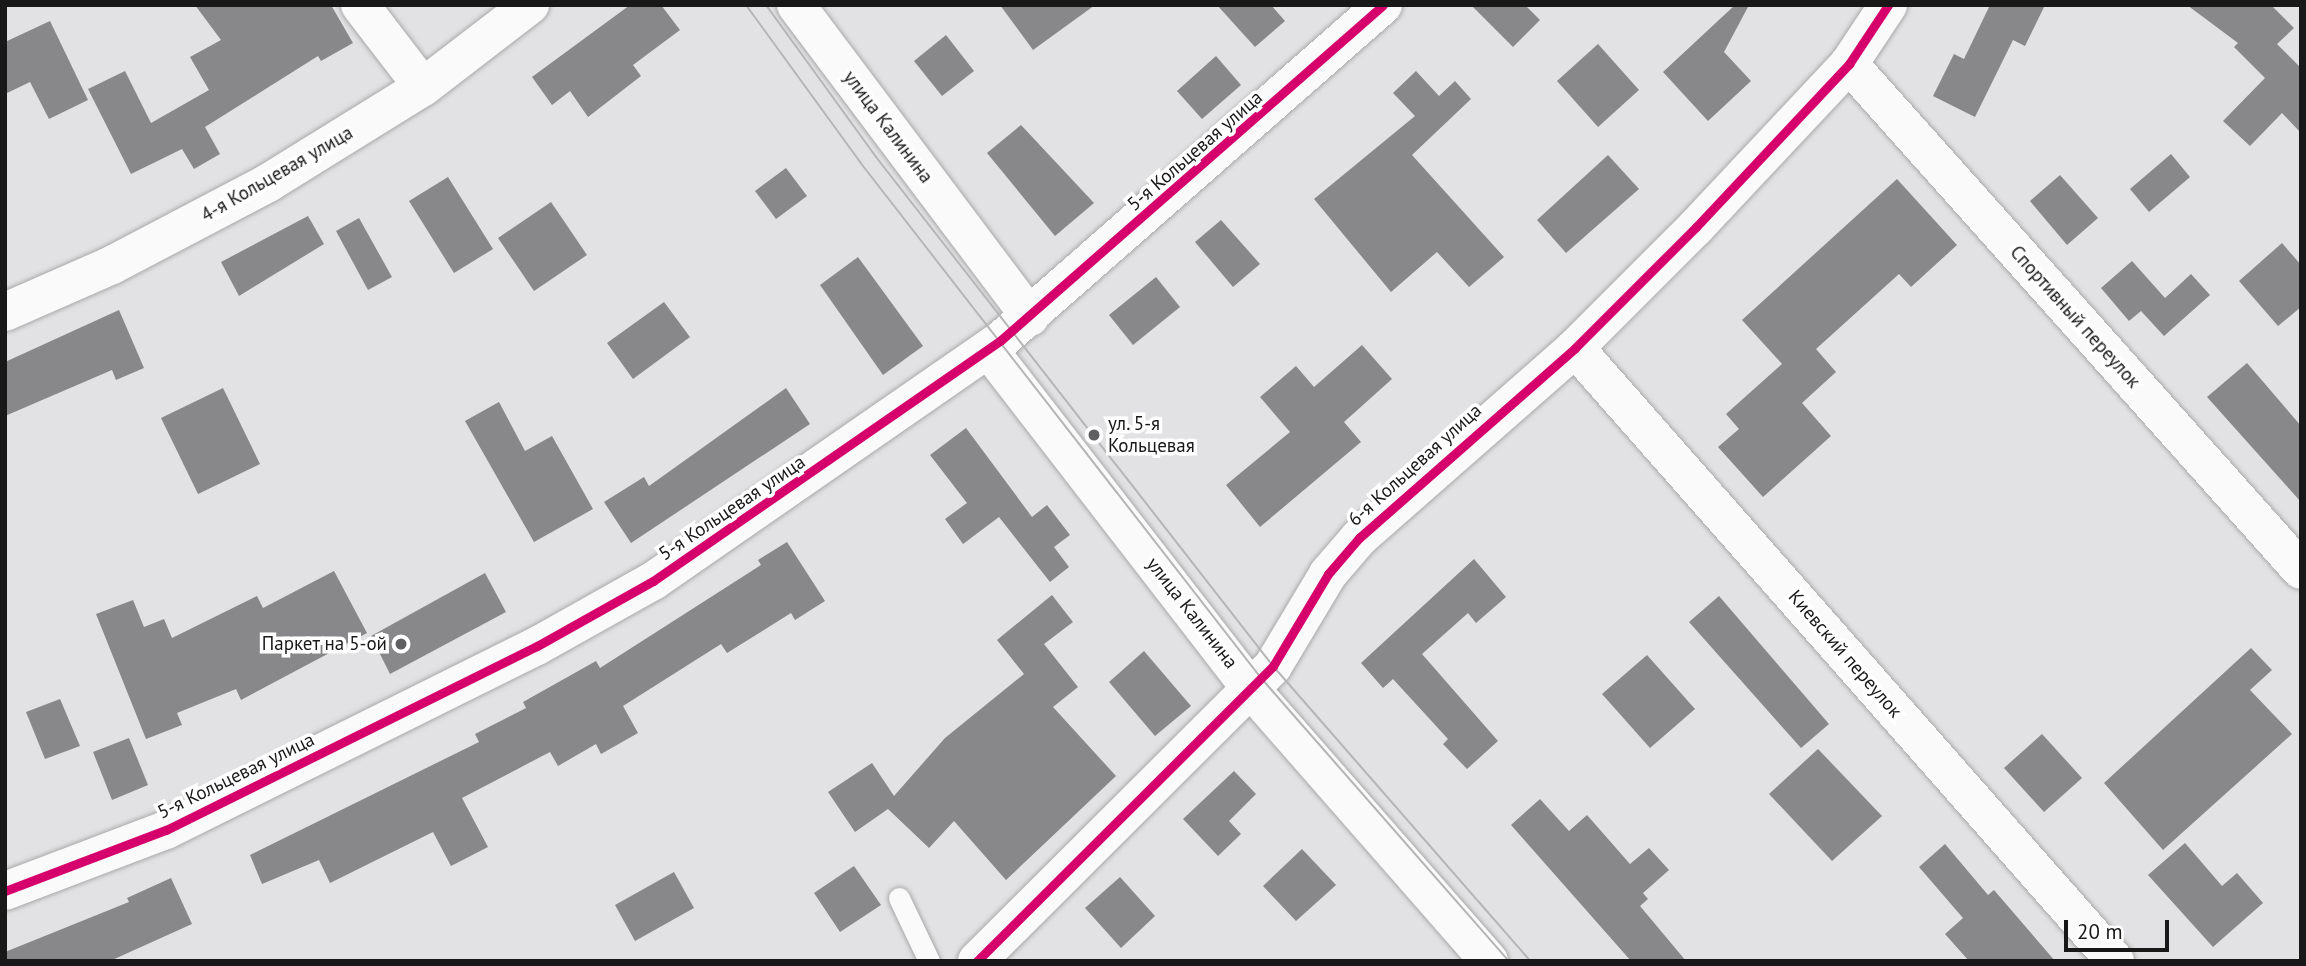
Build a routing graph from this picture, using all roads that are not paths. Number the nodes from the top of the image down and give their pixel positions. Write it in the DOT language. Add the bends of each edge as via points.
graph roads {
  1 [pos="360,5"];
  2 [pos="530,5"];
  3 [pos="796,5"];
  4 [pos="1383,5"];
  5 [pos="1888,5"];
  6 [pos="1849,64"];
  7 [pos="423,87"];
  8 [pos="5,312"];
  9 [pos="1030,317"];
  10 [pos="1574,348"];
  11 [pos="989,350"];
  12 [pos="2301,570"];
  13 [pos="1250,688"];
  14 [pos="5,891"];
  15 [pos="899,898"];
  16 [pos="929,961"];
  17 [pos="977,961"];
  18 [pos="1489,961"];
  19 [pos="2115,961"];
  1 -- 7 [label="street"];
  2 -- 7 [label="street, 4-я Кольцевая улица"];
  3 -- 9 [label="street, улица Калинина"];
  4 -- 9 [label="street, 5-я Кольцевая улица"];
  5 -- 6 [label="street, 6-я Кольцевая улица"];
  6 -- 10 [label="street, 6-я Кольцевая улица"];
  6 -- 12 [label="street, Спортивный переулок"];
  7 -- 8 [label="street, 4-я Кольцевая улица" via="268,183 112,265"];
  9 -- 11 [label="street, 5-я Кольцевая улица"];
  10 -- 13 [label="street, 6-я Кольцевая улица" via="1359,538 1328,574 1273,666"];
  10 -- 19 [label="street, Киевский переулок"];
  11 -- 13 [label="street, улица Калинина"];
  11 -- 14 [label="street, 5-я Кольцевая улица" via="653,582 537,646 166,830"];
  13 -- 17 [label="street, 6-я Кольцевая улица"];
  13 -- 18 [label="street, улица Калинина"];
  15 -- 16 [label="lane"];
}
